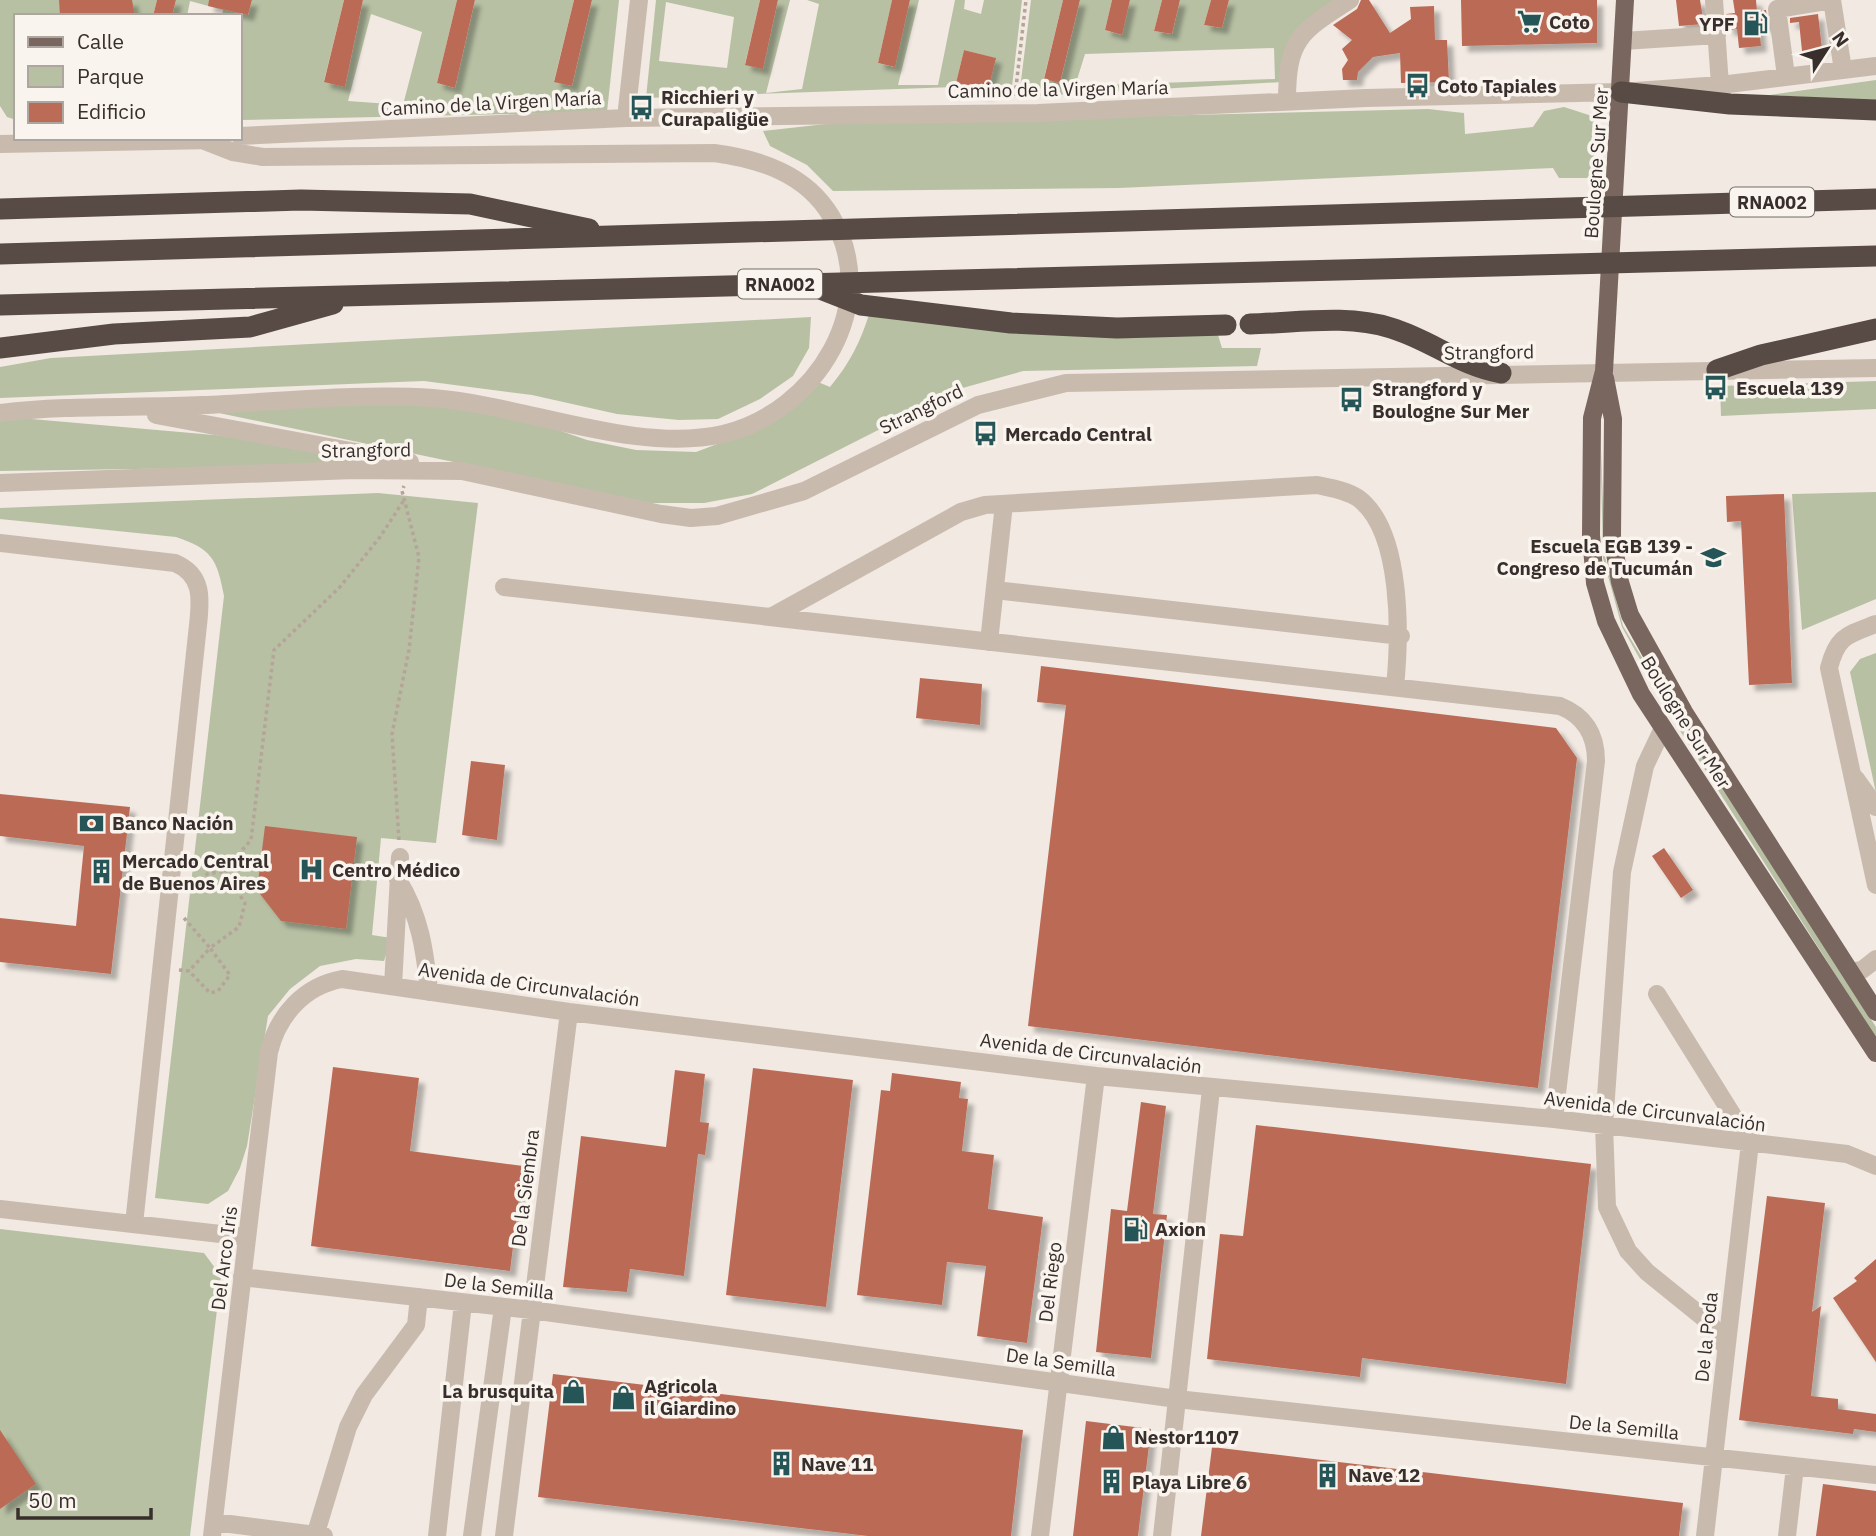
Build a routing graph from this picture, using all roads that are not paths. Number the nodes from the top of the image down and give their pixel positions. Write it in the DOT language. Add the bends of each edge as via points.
graph roads {
  1 [pos="639,0"];
  2 [pos="1350,0"];
  3 [pos="1625,0"];
  4 [pos="1714,0"];
  5 [pos="1717,35"];
  6 [pos="1623,41"];
  7 [pos="1876,66"];
  8 [pos="1843,70"];
  9 [pos="1786,76"];
  10 [pos="1720,85"];
  11 [pos="1621,92"];
  12 [pos="1287,102"];
  13 [pos="1876,110"];
  14 [pos="626,118"];
  15 [pos="242,136"];
  16 [pos="213,140"];
  17 [pos="0,144"];
  18 [pos="1876,199"];
  19 [pos="0,209"];
  20 [pos="625,237"];
  21 [pos="0,254"];
  22 [pos="1876,256"];
  23 [pos="807,284"];
  24 [pos="365,295"];
  25 [pos="0,304"];
  26 [pos="1250,324"];
  27 [pos="1226,325"];
  28 [pos="1876,329"];
  29 [pos="0,348"];
  30 [pos="1876,368"];
  31 [pos="1717,370"];
  32 [pos="1604,371"];
  33 [pos="1501,373"];
  34 [pos="118,409"];
  35 [pos="0,413"];
  36 [pos="462,471"];
  37 [pos="0,483"];
  38 [pos="1004,503"];
  39 [pos="0,544"];
  40 [pos="504,587"];
  41 [pos="995,590"];
  42 [pos="771,617"];
  43 [pos="1876,624"];
  44 [pos="1401,636"];
  45 [pos="989,642"];
  46 [pos="1395,687"];
  47 [pos="1663,728"];
  48 [pos="1851,772"];
  49 [pos="1876,807"];
  50 [pos="400,857"];
  51 [pos="398,880"];
  52 [pos="1876,884"];
  53 [pos="1876,959"];
  54 [pos="1850,972"];
  55 [pos="393,986"];
  56 [pos="429,992"];
  57 [pos="1657,994"];
  58 [pos="304,995"];
  59 [pos="569,1012"];
  60 [pos="1876,1012"];
  61 [pos="1876,1053"];
  62 [pos="1096,1076"];
  63 [pos="1211,1089"];
  64 [pos="1554,1119"];
  65 [pos="1604,1125"];
  66 [pos="1750,1143"];
  67 [pos="1876,1166"];
  68 [pos="0,1209"];
  69 [pos="134,1224"];
  70 [pos="247,1237"];
  71 [pos="243,1277"];
  72 [pos="419,1297"];
  73 [pos="463,1303"];
  74 [pos="503,1307"];
  75 [pos="531,1310"];
  76 [pos="1726,1348"];
  77 [pos="1059,1382"];
  78 [pos="1177,1399"];
  79 [pos="1714,1458"];
  80 [pos="1795,1467"];
  81 [pos="1876,1475"];
  82 [pos="213,1529"];
  83 [pos="319,1536"];
  84 [pos="437,1536"];
  85 [pos="472,1536"];
  86 [pos="504,1536"];
  87 [pos="1040,1536"];
  88 [pos="1162,1536"];
  89 [pos="1705,1536"];
  90 [pos="1787,1536"];
  1 -- 14 [label="street"];
  2 -- 12 [label="street" via="1297,40"];
  3 -- 6 [label="main road, Boulogne Sur Mer"];
  4 -- 5 [label="street"];
  5 -- 6 [label="street"];
  5 -- 10 [label="street"];
  6 -- 11 [label="main road, Boulogne Sur Mer"];
  7 -- 8 [label="street, Camino de la Virgen María"];
  8 -- 9 [label="street, Camino de la Virgen María"];
  8 -- 9 [label="street" via="1832,0 1776,9"];
  9 -- 10 [label="street, Camino de la Virgen María"];
  10 -- 11 [label="street, Camino de la Virgen María"];
  11 -- 12 [label="street, Camino de la Virgen María"];
  11 -- 13 [label="highway" via="1730,104"];
  11 -- 32 [label="main road, Boulogne Sur Mer"];
  12 -- 14 [label="street, Camino de la Virgen María"];
  14 -- 15 [label="street, Camino de la Virgen María"];
  16 -- 17 [label="street"];
  16 -- 34 [label="street" via="233,152 263,157 714,153 764,163 812,192 844,240 851,296 845,324 834,350 793,397 760,420 696,439 616,433 432,398"];
  18 -- 20 [label="highway, RNA002"];
  19 -- 20 [label="highway" via="301,200 470,204"];
  20 -- 21 [label="highway, RNA002"];
  22 -- 23 [label="highway, RNA002"];
  23 -- 24 [label="highway, RNA002"];
  23 -- 27 [label="highway" via="860,305 1011,323 1117,328"];
  24 -- 25 [label="highway, RNA002"];
  24 -- 29 [label="highway" via="250,327 114,334"];
  26 -- 33 [label="highway" via="1377,324 1474,368"];
  28 -- 31 [label="highway" via="1774,351"];
  30 -- 31 [label="street, Strangford"];
  31 -- 32 [label="street, Strangford"];
  32 -- 33 [label="street, Strangford"];
  32 -- 47 [label="main road, Boulogne Sur Mer" via="1592,418 1595,583 1626,666"];
  32 -- 54 [label="main road, Boulogne Sur Mer" via="1613,419 1612,536 1630,615 1684,712"];
  33 -- 36 [label="street, Strangford" via="1066,383 978,405 804,491 717,516 661,514"];
  34 -- 35 [label="street"];
  34 -- 36 [label="street"];
  36 -- 37 [label="street, Strangford"];
  38 -- 41 [label="street"];
  38 -- 42 [label="street" via="961,512"];
  38 -- 44 [label="street" via="1317,485 1338,489 1373,512 1387,537"];
  39 -- 69 [label="street" via="176,563 195,578 201,600 176,902 161,968"];
  40 -- 42 [label="street"];
  41 -- 44 [label="street"];
  41 -- 45 [label="street"];
  42 -- 45 [label="street"];
  43 -- 48 [label="street" via="1845,636 1832,656 1829,677"];
  44 -- 46 [label="street"];
  45 -- 46 [label="street"];
  46 -- 64 [label="street" via="1560,706 1574,711 1592,734 1596,761"];
  47 -- 61 [label="main road, Boulogne Sur Mer"];
  47 -- 65 [label="street" via="1645,765 1622,872"];
  48 -- 49 [label="street"];
  48 -- 52 [label="street"];
  50 -- 51 [label="street"];
  51 -- 55 [label="street"];
  51 -- 56 [label="street" via="414,906"];
  53 -- 54 [label="street" via="1862,970"];
  54 -- 60 [label="main road, Boulogne Sur Mer"];
  55 -- 56 [label="street, Avenida de Circunvalación"];
  55 -- 58 [label="street, Avenida de Circunvalación" via="342,979"];
  56 -- 59 [label="street, Avenida de Circunvalación"];
  57 -- 66 [label="street"];
  58 -- 70 [label="street, Del Arco Iris" via="273,1035"];
  59 -- 62 [label="street, Avenida de Circunvalación"];
  59 -- 75 [label="street, De la Siembra"];
  62 -- 63 [label="street, Avenida de Circunvalación"];
  62 -- 77 [label="street, Del Riego"];
  63 -- 64 [label="street, Avenida de Circunvalación"];
  63 -- 78 [label="street"];
  64 -- 65 [label="street, Avenida de Circunvalación"];
  65 -- 66 [label="street, Avenida de Circunvalación"];
  65 -- 76 [label="street" via="1607,1207 1616,1230 1647,1272 1710,1323"];
  66 -- 67 [label="street, Avenida de Circunvalación" via="1847,1154"];
  66 -- 76 [label="street, De la Poda"];
  68 -- 69 [label="street"];
  69 -- 70 [label="street"];
  70 -- 71 [label="street, Del Arco Iris"];
  71 -- 72 [label="street, De la Semilla"];
  71 -- 82 [label="street, Del Arco Iris"];
  72 -- 73 [label="street, De la Semilla"];
  72 -- 83 [label="street" via="416,1325 364,1395 348,1427"];
  73 -- 74 [label="street, De la Semilla"];
  73 -- 84 [label="street"];
  74 -- 75 [label="street, De la Semilla"];
  74 -- 85 [label="street"];
  75 -- 77 [label="street, De la Semilla"];
  75 -- 86 [label="street, De la Siembra"];
  76 -- 79 [label="street, De la Poda"];
  77 -- 78 [label="street, De la Semilla"];
  77 -- 87 [label="street, Del Riego"];
  78 -- 79 [label="street, De la Semilla"];
  78 -- 88 [label="street"];
  79 -- 80 [label="street, De la Semilla"];
  79 -- 89 [label="street, De la Poda"];
  80 -- 81 [label="street, De la Semilla"];
  80 -- 90 [label="street"];
  82 -- 83 [label="street"];
}
